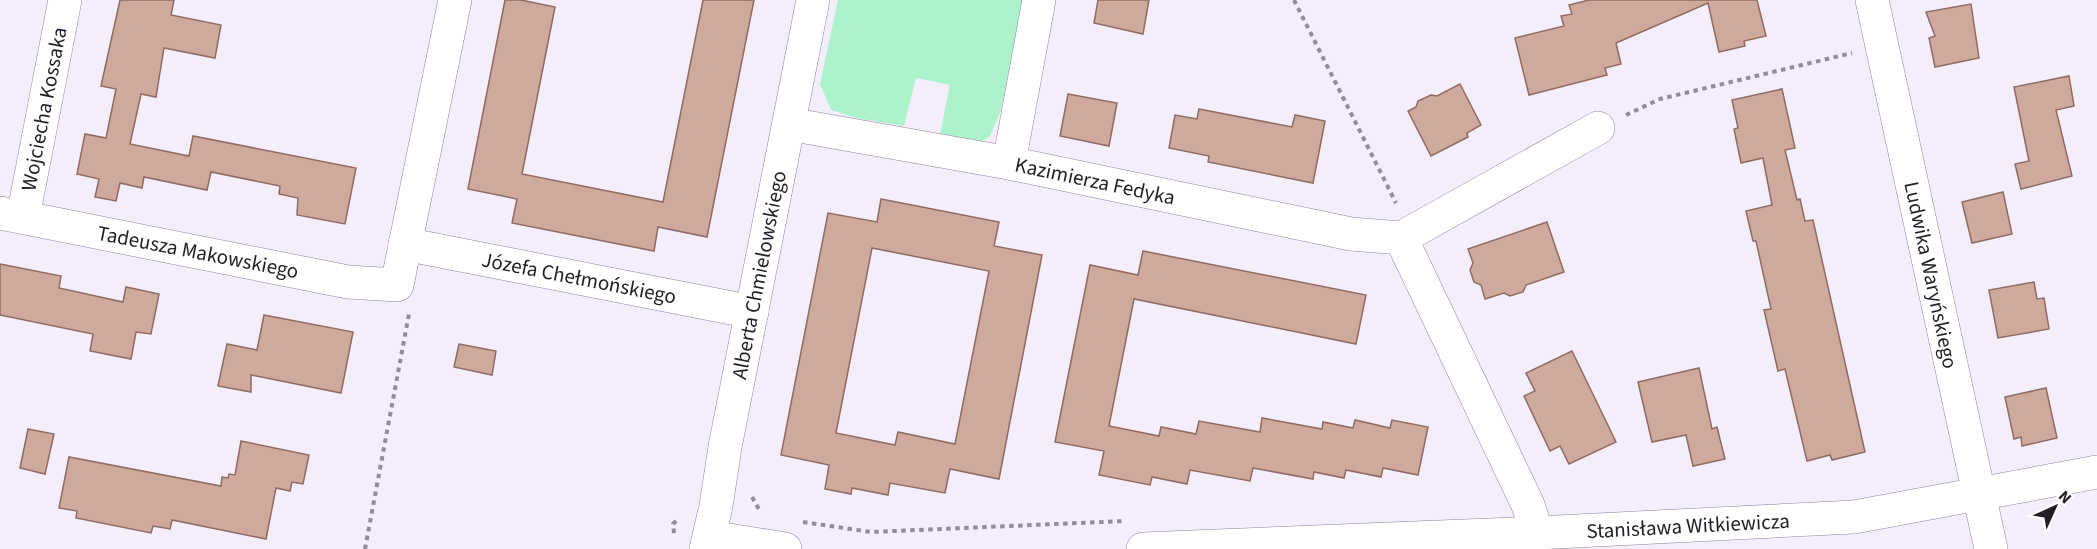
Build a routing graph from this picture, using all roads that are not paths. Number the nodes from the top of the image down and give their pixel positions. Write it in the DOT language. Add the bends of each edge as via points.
graph roads {
  1 [pos="65,0"];
  2 [pos="455,0"];
  3 [pos="813,0"];
  4 [pos="1039,0"];
  5 [pos="1872,0"];
  6 [pos="789,124"];
  7 [pos="1598,128"];
  8 [pos="1009,163"];
  9 [pos="11,215"];
  10 [pos="1401,238"];
  11 [pos="405,244"];
  12 [pos="752,312"];
  13 [pos="2097,472"];
  14 [pos="1979,494"];
  15 [pos="1537,533"];
  16 [pos="708,543"];
  17 [pos="785,549"];
  18 [pos="1143,549"];
  19 [pos="1991,549"];
  1 -- 9 [label="street, Wojciecha Kossaka"];
  2 -- 11 [label="street"];
  3 -- 6 [label="street, Alberta Chmielowskiego"];
  4 -- 8 [label="street"];
  5 -- 14 [label="street, Ludwika Waryńskiego"];
  6 -- 8 [label="street, Kazimierza Fedyka"];
  6 -- 12 [label="street, Alberta Chmielowskiego"];
  7 -- 10 [label="street"];
  8 -- 10 [label="street, Kazimierza Fedyka" via="1351,234"];
  9 -- 11 [label="street, Tadeusza Makowskiego" via="348,282 397,285"];
  10 -- 15 [label="street" via="1528,505"];
  11 -- 12 [label="street, Józefa Chełmońskiego"];
  12 -- 16 [label="street, Alberta Chmielowskiego"];
  13 -- 14 [label="street, Stanisława Witkiewicza"];
  14 -- 15 [label="street, Stanisława Witkiewicza" via="1854,517"];
  14 -- 19 [label="street, Ludwika Waryńskiego"];
  15 -- 18 [label="street, Stanisława Witkiewicza"];
  16 -- 17 [label="street"];
}
